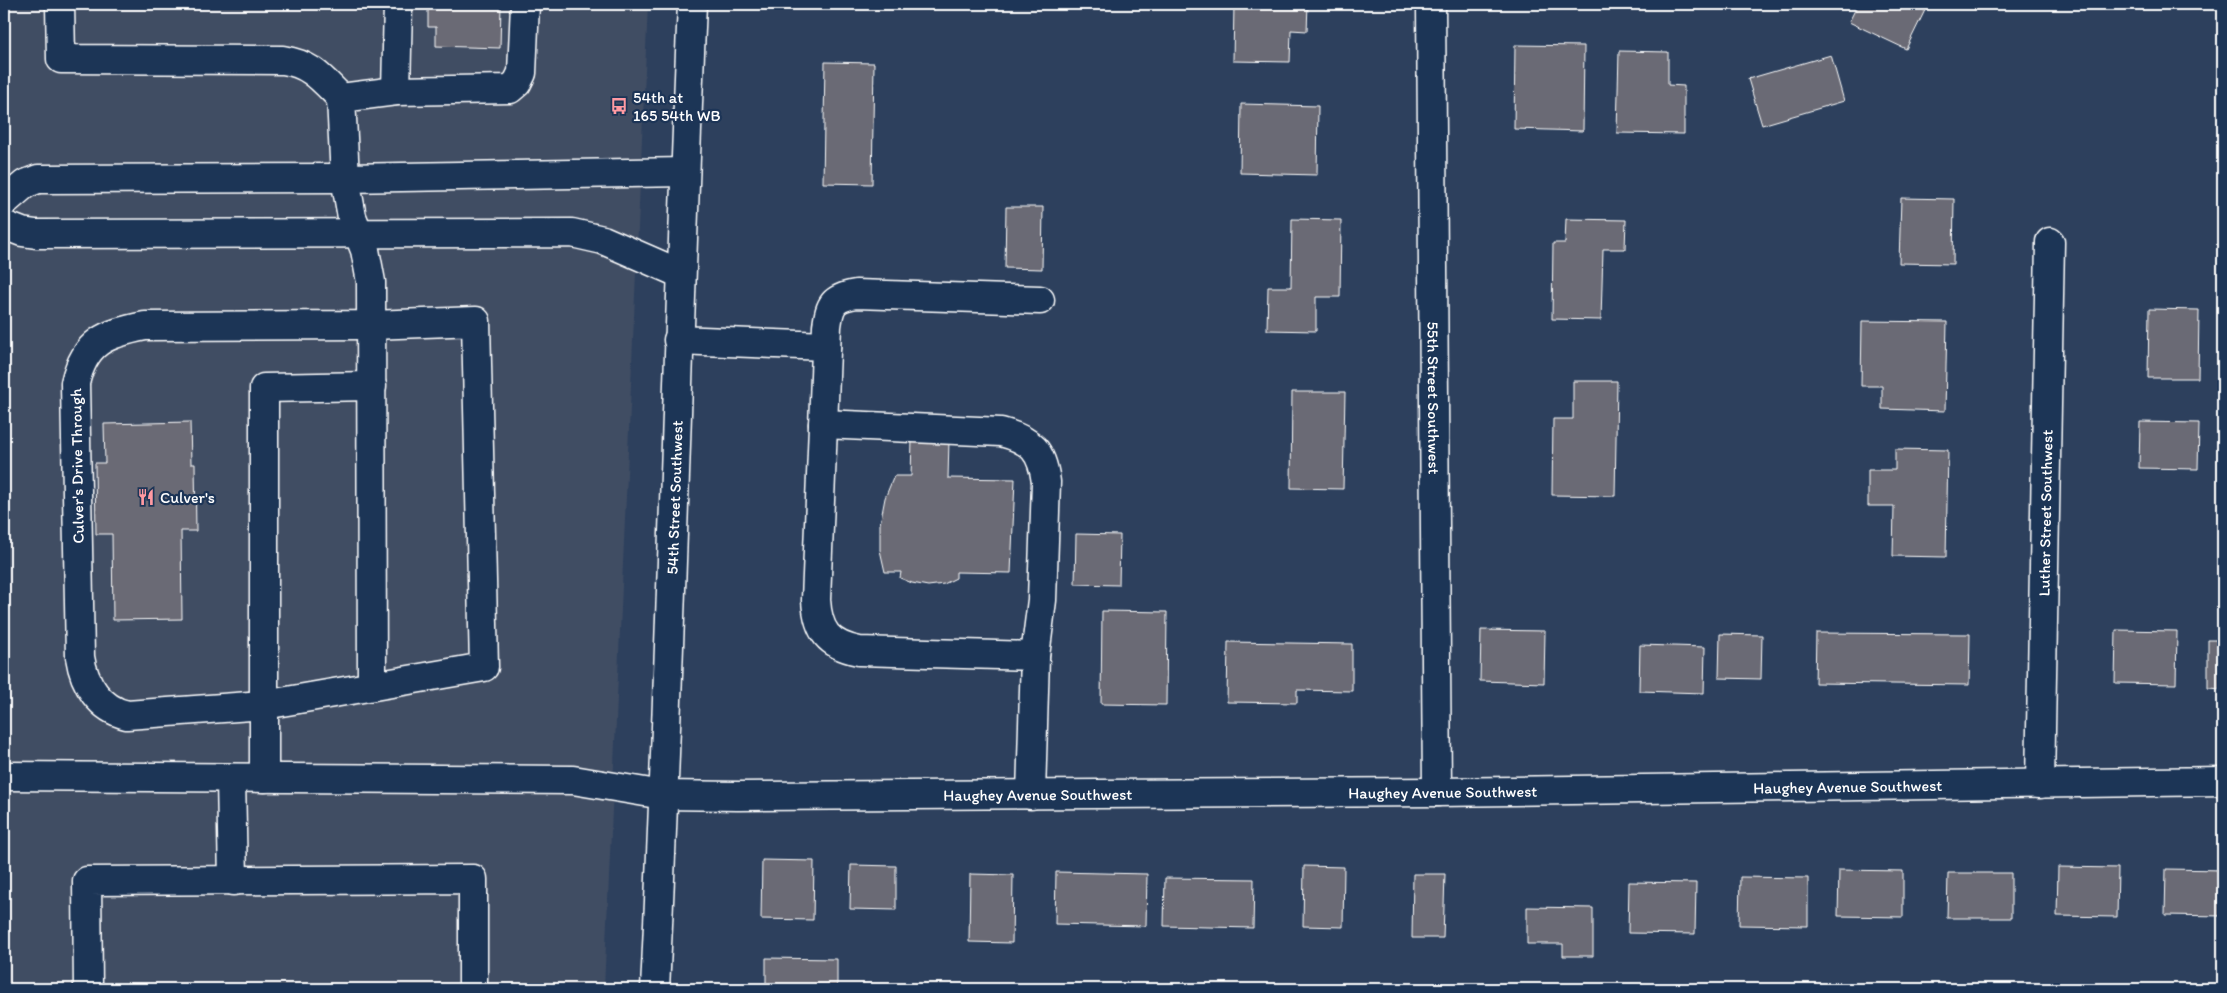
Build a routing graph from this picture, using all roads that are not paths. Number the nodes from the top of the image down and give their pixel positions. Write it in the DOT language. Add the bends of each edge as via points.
graph roads {
  1 [pos="60,4"];
  2 [pos="398,4"];
  3 [pos="526,4"];
  4 [pos="692,4"];
  5 [pos="1431,4"];
  6 [pos="396,92"];
  7 [pos="341,98"];
  8 [pos="685,172"];
  9 [pos="345,178"];
  10 [pos="4,202"];
  11 [pos="4,225"];
  12 [pos="358,234"];
  13 [pos="2050,242"];
  14 [pos="681,274"];
  15 [pos="1040,300"];
  16 [pos="372,324"];
  17 [pos="678,340"];
  18 [pos="826,346"];
  19 [pos="372,386"];
  20 [pos="823,424"];
  21 [pos="1035,656"];
  22 [pos="372,686"];
  23 [pos="264,705"];
  24 [pos="4,776"];
  25 [pos="231,778"];
  26 [pos="264,778"];
  27 [pos="2223,781"];
  28 [pos="2040,784"];
  29 [pos="1437,792"];
  30 [pos="663,795"];
  31 [pos="1031,795"];
  32 [pos="233,881"];
  33 [pos="88,989"];
  34 [pos="473,989"];
  35 [pos="655,989"];
  1 -- 7 [label="street" via="61,59 283,60 310,68"];
  2 -- 6 [label="street"];
  3 -- 6 [label="street" via="522,73 510,88"];
  4 -- 8 [label="street, 54th Street Southwest"];
  5 -- 29 [label="street, 55th Street Southwest"];
  6 -- 7 [label="street"];
  7 -- 9 [label="street"];
  8 -- 9 [label="street"];
  8 -- 14 [label="street, 54th Street Southwest"];
  9 -- 10 [label="street" via="38,179 25,184"];
  9 -- 12 [label="street"];
  11 -- 12 [label="street" via="36,234"];
  12 -- 14 [label="street" via="572,233 603,240"];
  12 -- 16 [label="street" via="369,265"];
  13 -- 28 [label="street, Luther Street Southwest"];
  14 -- 17 [label="street, 54th Street Southwest"];
  15 -- 18 [label="street" via="842,296 833,303 829,314"];
  16 -- 19 [label="street"];
  16 -- 22 [label="street, Culver's Drive Through" via="476,321 484,667"];
  16 -- 23 [label="street, Culver's Drive Through" via="145,326 124,330 96,342 84,356 75,383 80,657 91,688 107,708 127,715"];
  17 -- 18 [label="street"];
  17 -- 30 [label="street, 54th Street Southwest"];
  18 -- 20 [label="street"];
  19 -- 22 [label="street"];
  19 -- 23 [label="street" via="264,388"];
  20 -- 21 [label="street" via="816,600 822,629 832,640 844,648 859,651"];
  20 -- 21 [label="street" via="1001,432 1028,440 1044,466 1046,482 1042,600"];
  21 -- 31 [label="street"];
  22 -- 23 [label="street, Culver's Drive Through"];
  23 -- 26 [label="street"];
  24 -- 25 [label="street, Haughey Avenue Southwest"];
  25 -- 26 [label="street, Haughey Avenue Southwest"];
  25 -- 32 [label="street"];
  26 -- 30 [label="street, Haughey Avenue Southwest" via="572,780"];
  27 -- 28 [label="street, Haughey Avenue Southwest"];
  28 -- 29 [label="street, Haughey Avenue Southwest"];
  29 -- 31 [label="street, Haughey Avenue Southwest"];
  30 -- 31 [label="street, Haughey Avenue Southwest"];
  30 -- 35 [label="street, 54th Street Southwest"];
  32 -- 33 [label="street" via="87,881"];
  32 -- 34 [label="street" via="473,879"];
}
